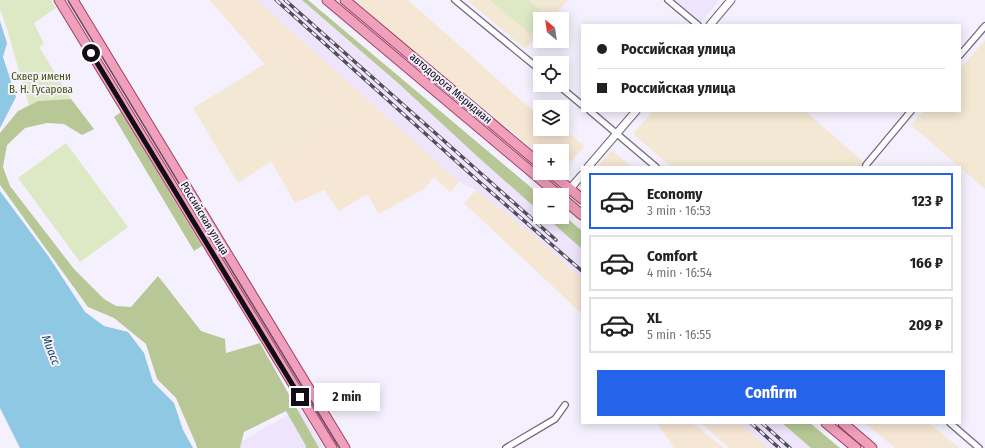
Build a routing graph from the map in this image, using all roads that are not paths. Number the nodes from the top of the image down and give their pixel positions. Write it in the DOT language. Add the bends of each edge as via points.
graph roads {
  1 [pos="59,0"];
  2 [pos="73,0"];
  3 [pos="328,0"];
  4 [pos="345,0"];
  5 [pos="455,0"];
  6 [pos="668,0"];
  7 [pos="729,1"];
  8 [pos="697,24"];
  9 [pos="711,24"];
  10 [pos="985,26"];
  11 [pos="961,54"];
  12 [pos="533,64"];
  13 [pos="566,92"];
  14 [pos="581,104"];
  15 [pos="591,112"];
  16 [pos="635,112"];
  17 [pos="910,112"];
  18 [pos="617,133"];
  19 [pos="533,158"];
  20 [pos="866,164"];
  21 [pos="589,166"];
  22 [pos="655,166"];
  23 [pos="581,175"];
  24 [pos="559,180"];
  25 [pos="551,188"];
  26 [pos="570,189"];
  27 [pos="581,199"];
  28 [pos="569,204"];
  29 [pos="581,214"];
  30 [pos="215,234"];
  31 [pos="205,240"];
  32 [pos="565,405"];
  33 [pos="827,424"];
  34 [pos="844,424"];
  35 [pos="951,424"];
  36 [pos="332,448"];
  37 [pos="345,448"];
  38 [pos="506,448"];
  39 [pos="856,448"];
  40 [pos="872,448"];
  41 [pos="979,448"];
  1 -- 31 [label="main road, Российская улица"];
  2 -- 30 [label="main road, Российская улица"];
  3 -- 25 [label="main road, автодорога Меридиан"];
  4 -- 19 [label="main road, автодорога Меридиан"];
  5 -- 12 [label="street"];
  6 -- 8 [label="street"];
  7 -- 9 [label="street"];
  10 -- 11 [label="street"];
  13 -- 14 [label="street"];
  15 -- 18 [label="street"];
  16 -- 18 [label="street"];
  17 -- 20 [label="street"];
  18 -- 21 [label="street"];
  18 -- 22 [label="street"];
  23 -- 26 [label="street"];
  24 -- 26 [label="main road"];
  26 -- 27 [label="main road"];
  28 -- 29 [label="main road"];
  30 -- 31 [label="main road"];
  30 -- 37 [label="main road, Российская улица"];
  31 -- 36 [label="main road, Российская улица"];
  32 -- 38 [label="street" via="555,419"];
  33 -- 39 [label="main road"];
  34 -- 40 [label="main road"];
  35 -- 41 [label="street"];
}
